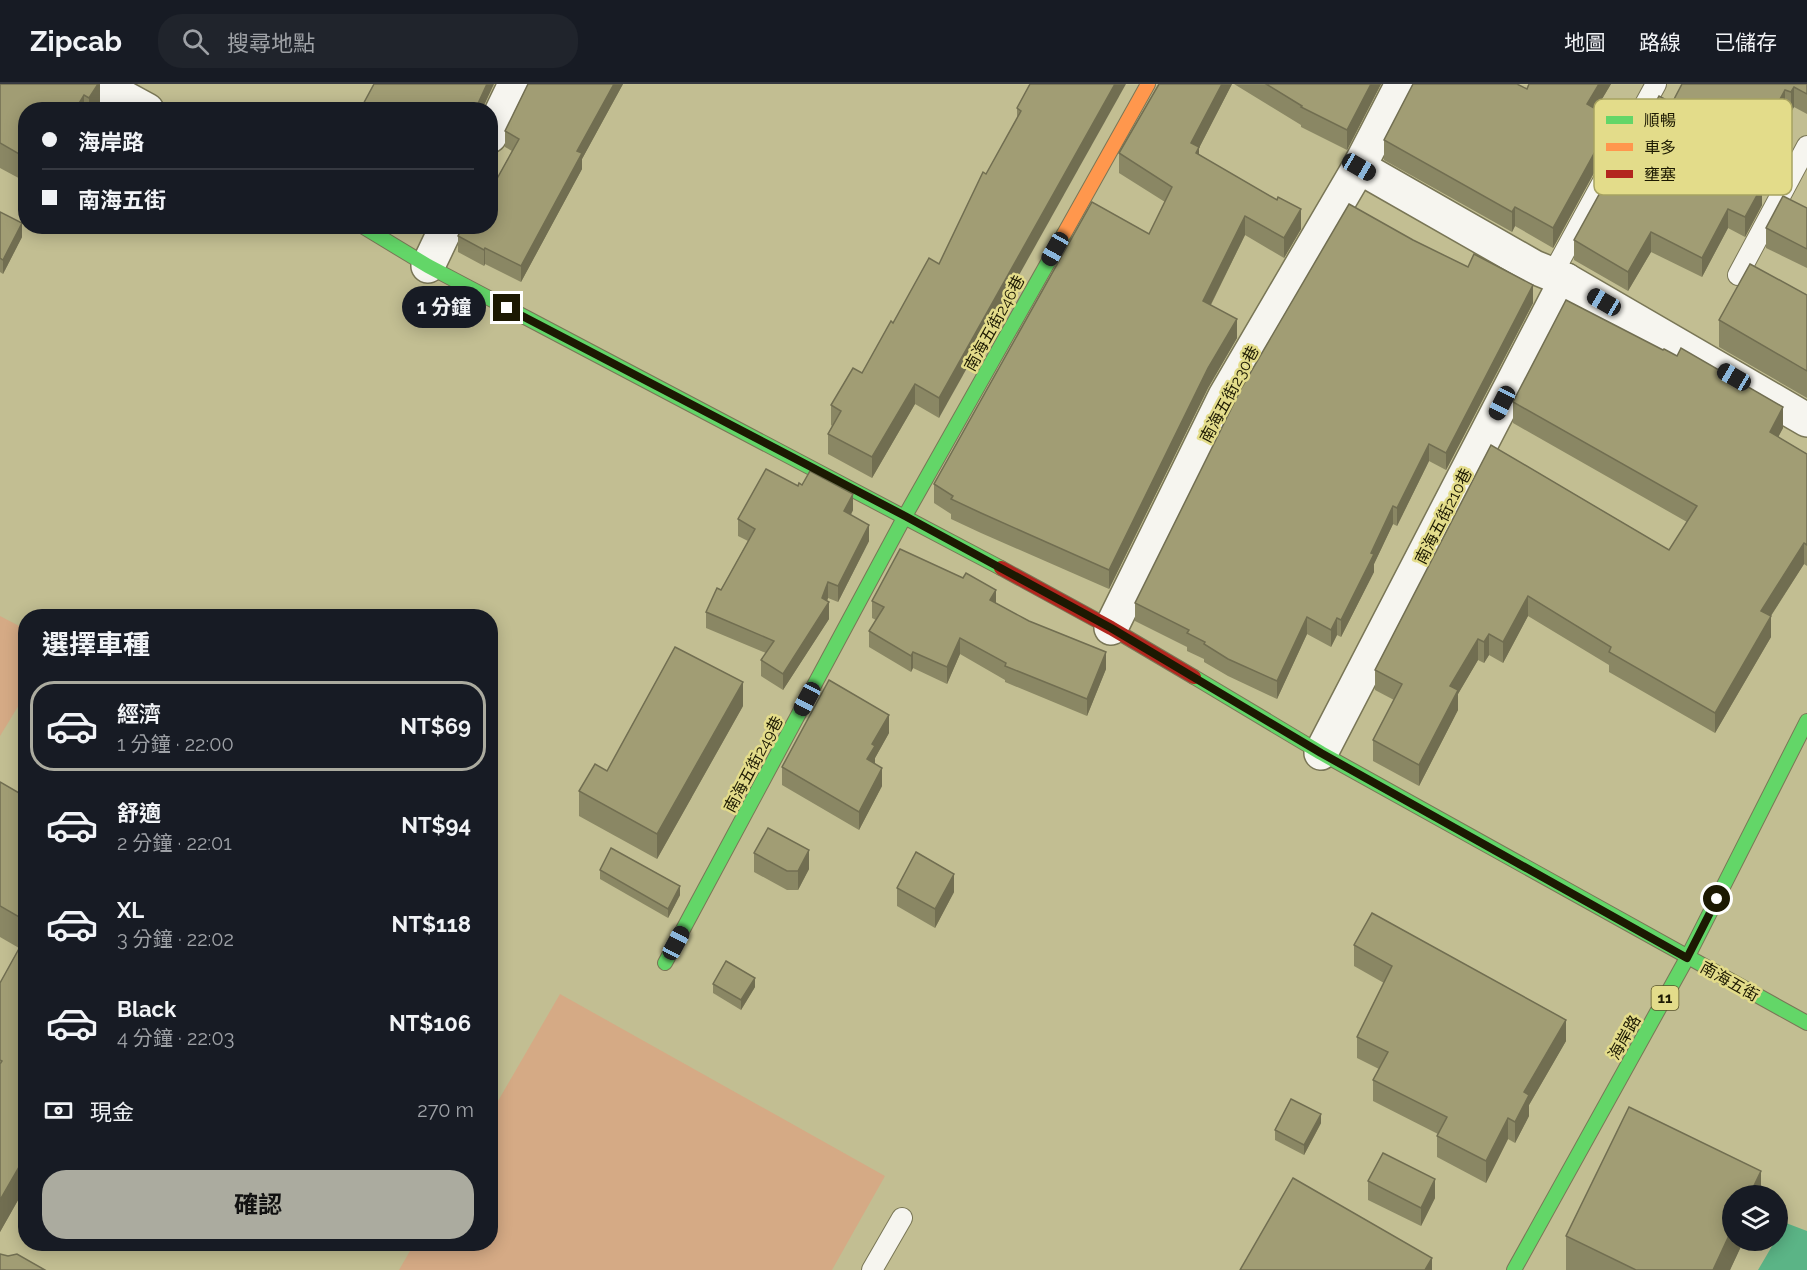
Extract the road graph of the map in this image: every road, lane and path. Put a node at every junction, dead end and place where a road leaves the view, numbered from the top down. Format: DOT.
graph roads {
  1 [pos="99,84"];
  2 [pos="515,84"];
  3 [pos="1148,84"];
  4 [pos="1402,84"];
  5 [pos="1656,84"];
  6 [pos="1648,99"];
  7 [pos="132,102"];
  8 [pos="498,119"];
  9 [pos="1807,146"];
  10 [pos="1359,167"];
  11 [pos="1792,174"];
  12 [pos="1600,195"];
  13 [pos="1781,195"];
  14 [pos="375,234"];
  15 [pos="443,234"];
  16 [pos="428,266"];
  17 [pos="1738,275"];
  18 [pos="1559,276"];
  19 [pos="1807,420"];
  20 [pos="905,516"];
  21 [pos="1111,628"];
  22 [pos="1807,721"];
  23 [pos="1321,753"];
  24 [pos="1687,958"];
  25 [pos="665,963"];
  26 [pos="1807,1023"];
  27 [pos="902,1218"];
  28 [pos="872,1270"];
  29 [pos="1514,1270"];
  1 -- 7 [label="street"];
  2 -- 8 [label="street"];
  3 -- 20 [label="street, 南海五街246巷"];
  4 -- 10 [label="street, 南海五街230巷"];
  5 -- 6 [label="lane"];
  9 -- 11 [label="lane"];
  10 -- 18 [label="street"];
  10 -- 21 [label="street, 南海五街230巷"];
  12 -- 18 [label="lane"];
  13 -- 17 [label="lane"];
  14 -- 16 [label="street, 南海五街"];
  15 -- 16 [label="street"];
  16 -- 20 [label="street, 南海五街"];
  18 -- 19 [label="street"];
  18 -- 23 [label="street, 南海五街210巷"];
  20 -- 21 [label="street, 南海五街"];
  20 -- 25 [label="street, 南海五街249巷"];
  21 -- 23 [label="street, 南海五街"];
  22 -- 24 [label="street, 海岸路 / 11"];
  23 -- 24 [label="street, 南海五街"];
  24 -- 26 [label="street, 南海五街"];
  24 -- 29 [label="street, 海岸路 / 11"];
  27 -- 28 [label="lane"];
}
